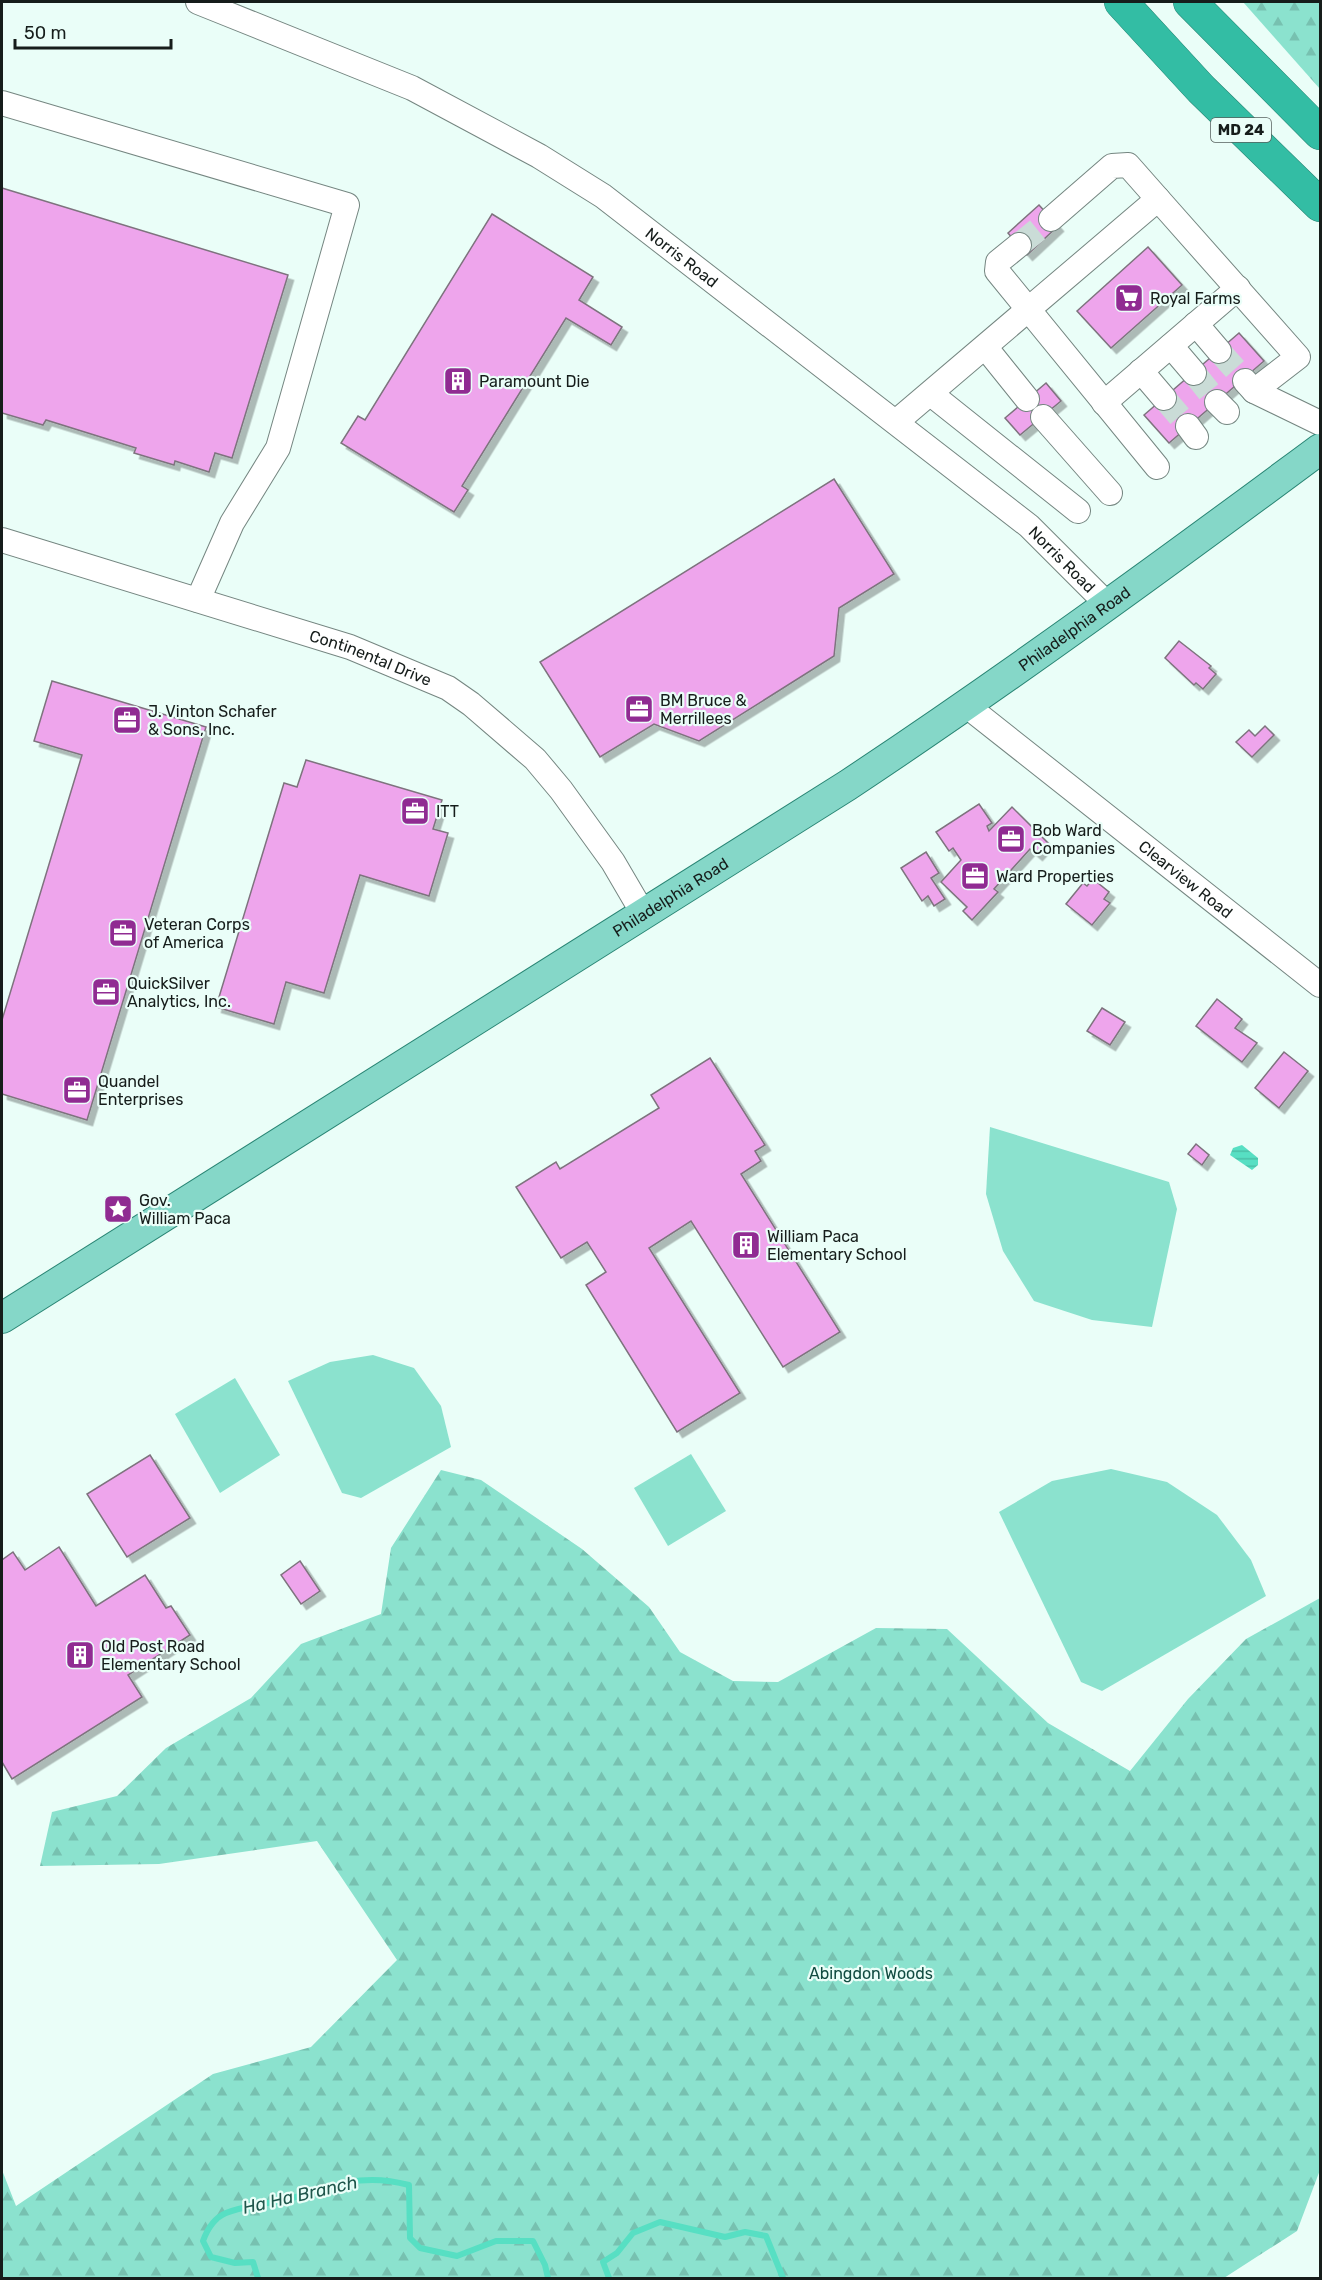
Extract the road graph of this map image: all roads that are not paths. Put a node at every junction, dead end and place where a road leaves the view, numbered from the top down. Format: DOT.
graph roads {
  1 [pos="198,2"];
  2 [pos="1121,2"];
  3 [pos="1190,2"];
  4 [pos="2,103"];
  5 [pos="1320,133"];
  6 [pos="1158,199"];
  7 [pos="1320,205"];
  8 [pos="1051,219"];
  9 [pos="1018,245"];
  10 [pos="1238,288"];
  11 [pos="1028,310"];
  12 [pos="1196,324"];
  13 [pos="1171,346"];
  14 [pos="986,348"];
  15 [pos="1219,351"];
  16 [pos="1142,370"];
  17 [pos="1194,373"];
  18 [pos="931,394"];
  19 [pos="1164,398"];
  20 [pos="1104,403"];
  21 [pos="896,422"];
  22 [pos="1320,423"];
  23 [pos="1320,449"];
  24 [pos="1157,467"];
  25 [pos="1110,493"];
  26 [pos="1078,511"];
  27 [pos="2,540"];
  28 [pos="198,600"];
  29 [pos="1109,606"];
  30 [pos="967,706"];
  31 [pos="644,915"];
  32 [pos="1320,985"];
  33 [pos="2,1318"];
  1 -- 21 [label="street, Norris Road"];
  2 -- 7 [label="highway, MD 24"];
  3 -- 5 [label="highway, MD 24"];
  4 -- 28 [label="street"];
  6 -- 8 [label="street"];
  6 -- 10 [label="street"];
  6 -- 11 [label="street"];
  9 -- 11 [label="street"];
  10 -- 12 [label="street"];
  10 -- 22 [label="street"];
  11 -- 14 [label="street"];
  11 -- 20 [label="street"];
  12 -- 13 [label="street"];
  12 -- 15 [label="street"];
  13 -- 16 [label="street"];
  13 -- 17 [label="street"];
  14 -- 18 [label="street"];
  14 -- 25 [label="street"];
  16 -- 19 [label="street"];
  16 -- 20 [label="street"];
  18 -- 21 [label="street"];
  18 -- 26 [label="street"];
  20 -- 24 [label="street"];
  21 -- 29 [label="street, Norris Road"];
  23 -- 29 [label="main road, Philadelphia Road"];
  27 -- 28 [label="street, Continental Drive"];
  28 -- 31 [label="street, Continental Drive"];
  29 -- 30 [label="main road, Philadelphia Road"];
  30 -- 31 [label="main road, Philadelphia Road"];
  30 -- 32 [label="street, Clearview Road"];
  31 -- 33 [label="main road, Philadelphia Road"];
}
